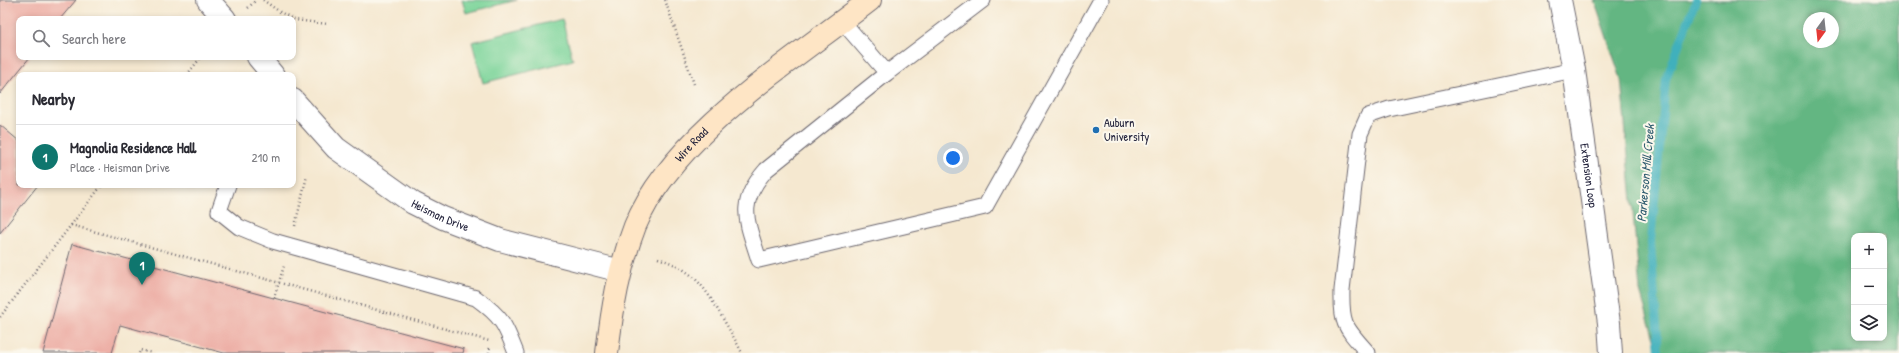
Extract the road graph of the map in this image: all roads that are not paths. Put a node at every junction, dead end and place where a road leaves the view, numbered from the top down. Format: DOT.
graph roads {
  1 [pos="208,0"];
  2 [pos="870,0"];
  3 [pos="983,0"];
  4 [pos="1101,0"];
  5 [pos="1560,0"];
  6 [pos="222,16"];
  7 [pos="842,21"];
  8 [pos="260,60"];
  9 [pos="1574,70"];
  10 [pos="270,72"];
  11 [pos="887,73"];
  12 [pos="296,103"];
  13 [pos="227,188"];
  14 [pos="621,271"];
  15 [pos="516,353"];
  16 [pos="607,353"];
  17 [pos="1368,353"];
  18 [pos="1611,353"];
  1 -- 6 [label="street"];
  2 -- 7 [label="street, Wire Road"];
  3 -- 11 [label="lane"];
  4 -- 11 [label="lane"];
  5 -- 9 [label="street, Extension Loop"];
  7 -- 11 [label="lane"];
  7 -- 14 [label="street, Wire Road"];
  8 -- 10 [label="street"];
  9 -- 17 [label="lane"];
  9 -- 18 [label="street, Extension Loop"];
  12 -- 14 [label="street, Heisman Drive"];
  13 -- 15 [label="lane"];
  14 -- 16 [label="street, Wire Road"];
}
